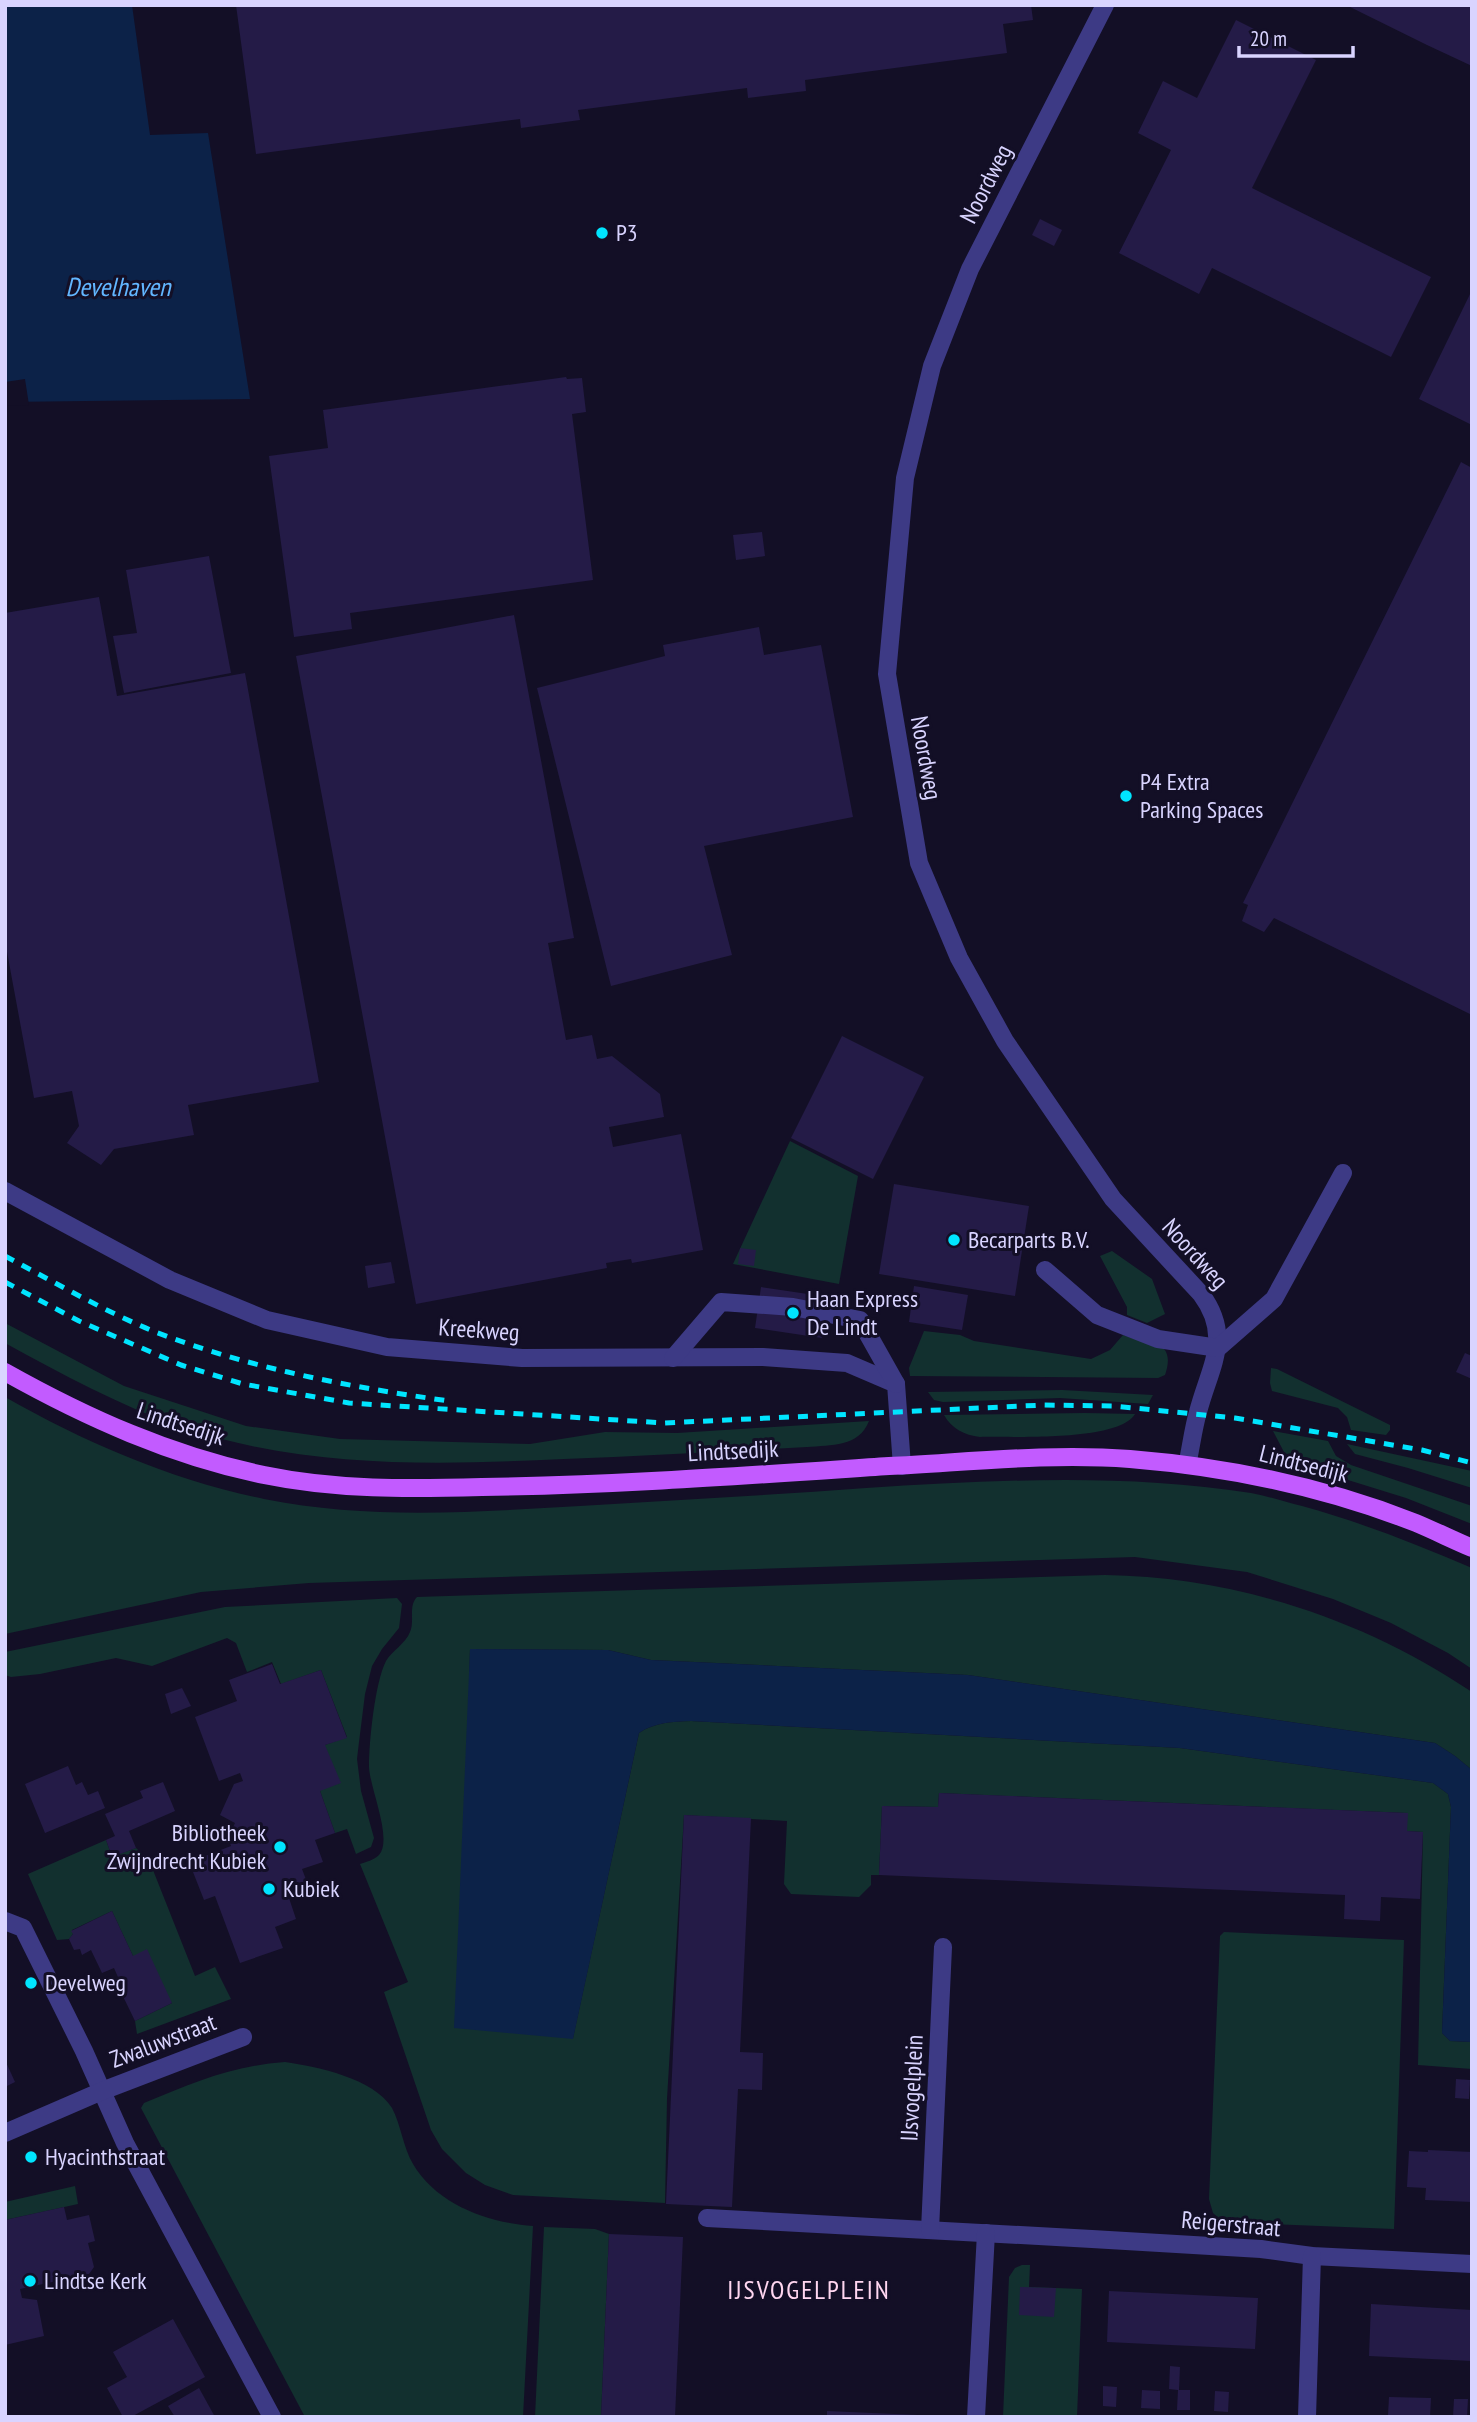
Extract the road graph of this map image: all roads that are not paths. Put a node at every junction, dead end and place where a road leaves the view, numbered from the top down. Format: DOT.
graph roads {
  1 [pos="1105,5"];
  2 [pos="1343,1173"];
  3 [pos="5,1191"];
  4 [pos="1045,1270"];
  5 [pos="1219,1348"];
  6 [pos="673,1358"];
  7 [pos="5,1372"];
  8 [pos="896,1384"];
  9 [pos="1187,1465"];
  10 [pos="902,1466"];
  11 [pos="1472,1548"];
  12 [pos="5,1921"];
  13 [pos="943,1947"];
  14 [pos="243,2037"];
  15 [pos="102,2091"];
  16 [pos="5,2133"];
  17 [pos="707,2218"];
  18 [pos="930,2230"];
  19 [pos="986,2233"];
  20 [pos="1312,2256"];
  21 [pos="1472,2264"];
  22 [pos="272,2417"];
  23 [pos="976,2417"];
  24 [pos="1307,2417"];
  1 -- 5 [label="street, Noordweg"];
  2 -- 5 [label="street"];
  3 -- 6 [label="street, Kreekweg"];
  4 -- 5 [label="street"];
  5 -- 9 [label="street, Noordweg"];
  6 -- 8 [label="street, Kreekweg"];
  6 -- 8 [label="street"];
  7 -- 10 [label="main road, Lindtsedijk"];
  8 -- 10 [label="street"];
  9 -- 10 [label="main road, Lindtsedijk"];
  9 -- 11 [label="main road, Lindtsedijk"];
  12 -- 15 [label="street"];
  13 -- 18 [label="street, IJsvogelplein"];
  14 -- 15 [label="street, Zwaluwstraat"];
  15 -- 16 [label="street"];
  15 -- 22 [label="street"];
  17 -- 18 [label="street"];
  18 -- 19 [label="street"];
  19 -- 20 [label="street, Reigerstraat"];
  19 -- 23 [label="street"];
  20 -- 21 [label="street, Reigerstraat"];
  20 -- 24 [label="street"];
}
